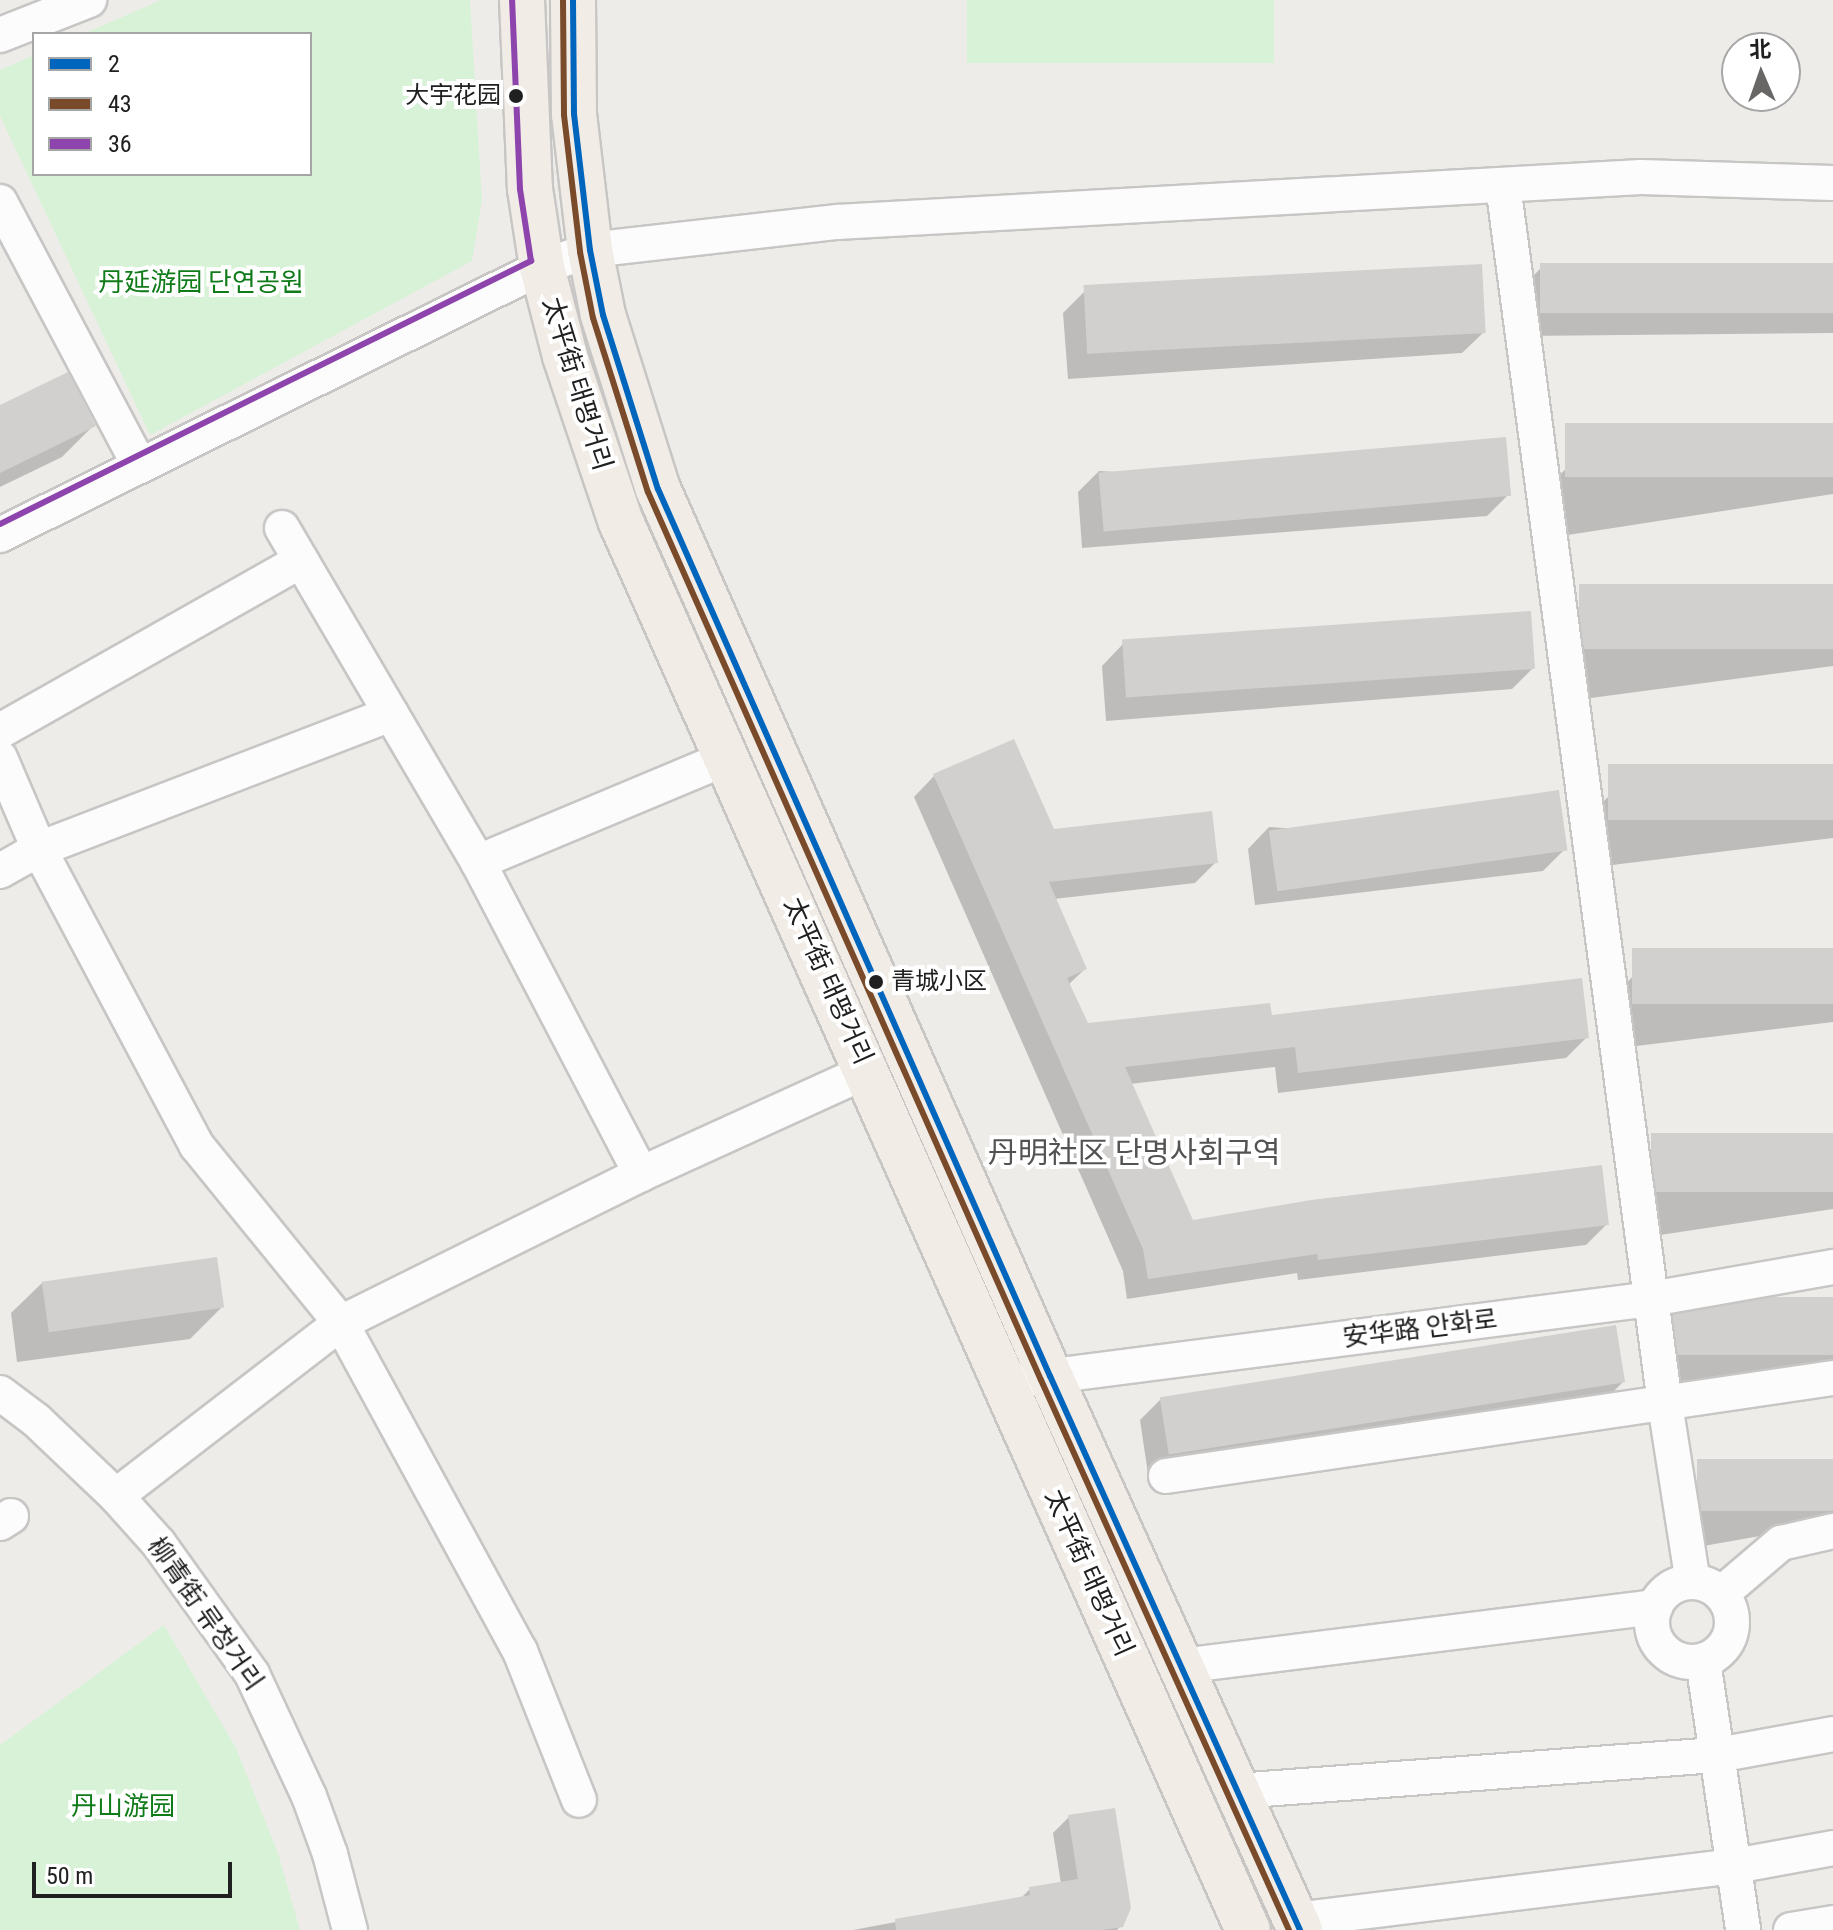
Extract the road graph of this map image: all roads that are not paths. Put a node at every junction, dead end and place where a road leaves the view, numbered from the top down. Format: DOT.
graph roads {
  1 [pos="89,0"];
  2 [pos="522,0"];
  3 [pos="573,0"];
  4 [pos="0,35"];
  5 [pos="1833,183"];
  6 [pos="1503,185"];
  7 [pos="0,202"];
  8 [pos="590,250"];
  9 [pos="542,267"];
  10 [pos="139,464"];
  11 [pos="282,528"];
  12 [pos="0,535"];
  13 [pos="301,561"];
  14 [pos="391,714"];
  15 [pos="0,731"];
  16 [pos="729,757"];
  17 [pos="0,758"];
  18 [pos="39,849"];
  19 [pos="478,862"];
  20 [pos="0,871"];
  21 [pos="867,1071"];
  22 [pos="641,1174"];
  23 [pos="1833,1267"];
  24 [pos="1651,1299"];
  25 [pos="341,1323"];
  26 [pos="1050,1376"];
  27 [pos="1833,1378"];
  28 [pos="1005,1384"];
  29 [pos="0,1393"];
  30 [pos="1665,1404"];
  31 [pos="1166,1476"];
  32 [pos="116,1496"];
  33 [pos="1833,1531"];
  34 [pos="1707,1588"];
  35 [pos="1655,1607"];
  36 [pos="1703,1661"];
  37 [pos="1181,1666"];
  38 [pos="1833,1734"];
  39 [pos="1718,1755"];
  40 [pos="1237,1791"];
  41 [pos="579,1800"];
  42 [pos="1833,1848"];
  43 [pos="1735,1866"];
  44 [pos="1833,1923"];
  45 [pos="1298,1925"];
  46 [pos="350,1930"];
  47 [pos="1248,1930"];
  48 [pos="1743,1930"];
  49 [pos="1791,1930"];
  1 -- 4 [label="street"];
  2 -- 9 [label="main road, 太平街 태평거리"];
  3 -- 8 [label="main road, 太平街 태평거리"];
  5 -- 6 [label="street"];
  6 -- 8 [label="street"];
  6 -- 24 [label="street"];
  7 -- 10 [label="street"];
  8 -- 9 [label="street"];
  8 -- 26 [label="main road, 太平街 태평거리"];
  9 -- 10 [label="street"];
  9 -- 16 [label="main road, 太平街 태평거리"];
  10 -- 12 [label="street"];
  11 -- 13 [label="street"];
  13 -- 14 [label="street"];
  13 -- 15 [label="street"];
  14 -- 18 [label="street"];
  14 -- 19 [label="street"];
  16 -- 19 [label="street"];
  16 -- 21 [label="main road, 太平街 태평거리"];
  17 -- 18 [label="street"];
  18 -- 20 [label="street"];
  18 -- 25 [label="street"];
  19 -- 22 [label="street"];
  21 -- 22 [label="street"];
  21 -- 28 [label="main road, 太平街 태평거리"];
  22 -- 25 [label="street"];
  23 -- 24 [label="street, 安华路 안화로"];
  24 -- 26 [label="street, 安华路 안화로"];
  24 -- 30 [label="street"];
  25 -- 32 [label="street"];
  25 -- 41 [label="street"];
  26 -- 28 [label="street, 安华路 안화로"];
  26 -- 37 [label="main road, 太平街 태평거리"];
  27 -- 30 [label="street"];
  28 -- 47 [label="main road, 太平街 태평거리"];
  29 -- 32 [label="street, 柳青街 류청거리"];
  30 -- 31 [label="street"];
  30 -- 34 [label="street"];
  32 -- 46 [label="street, 柳青街 류청거리"];
  33 -- 34 [label="street"];
  34 -- 35 [label="street"];
  34 -- 36 [label="street"];
  35 -- 36 [label="street"];
  35 -- 37 [label="street"];
  36 -- 39 [label="street"];
  37 -- 40 [label="main road, 太平街 태평거리"];
  38 -- 39 [label="street"];
  39 -- 40 [label="street"];
  39 -- 43 [label="street"];
  40 -- 45 [label="main road, 太平街 태평거리"];
  42 -- 43 [label="street"];
  43 -- 45 [label="street"];
  43 -- 48 [label="street"];
  44 -- 49 [label="street"];
}
